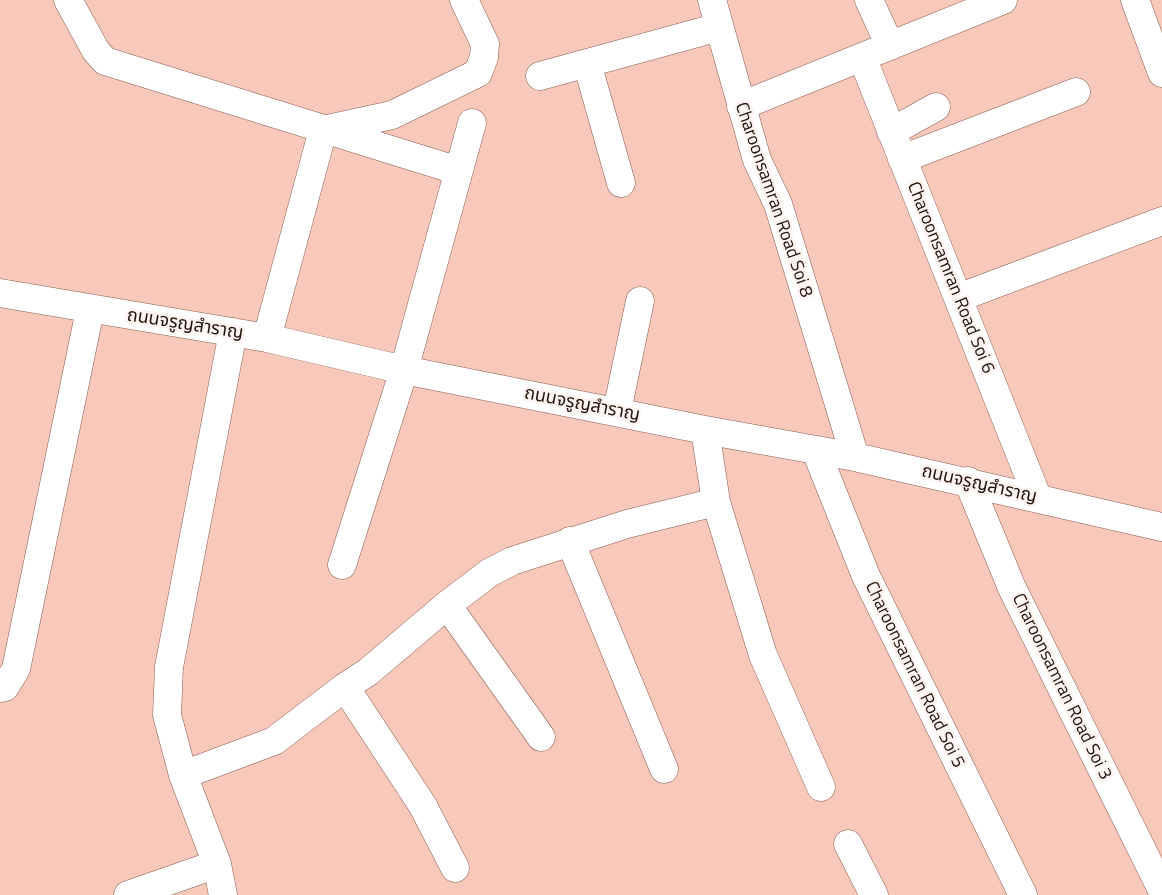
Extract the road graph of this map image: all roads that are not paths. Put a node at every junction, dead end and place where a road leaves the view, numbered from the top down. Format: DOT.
graph roads {
  1 [pos="68,0"];
  2 [pos="464,0"];
  3 [pos="712,0"];
  4 [pos="869,0"];
  5 [pos="1002,0"];
  6 [pos="1135,0"];
  7 [pos="719,27"];
  8 [pos="890,46"];
  9 [pos="862,57"];
  10 [pos="586,63"];
  11 [pos="1162,73"];
  12 [pos="540,76"];
  13 [pos="1076,92"];
  14 [pos="741,106"];
  15 [pos="936,107"];
  16 [pos="472,124"];
  17 [pos="323,130"];
  18 [pos="891,132"];
  19 [pos="902,159"];
  20 [pos="459,171"];
  21 [pos="621,183"];
  22 [pos="1162,221"];
  23 [pos="0,293"];
  24 [pos="958,298"];
  25 [pos="640,301"];
  26 [pos="90,310"];
  27 [pos="233,332"];
  28 [pos="267,338"];
  29 [pos="404,370"];
  30 [pos="617,411"];
  31 [pos="706,430"];
  32 [pos="816,451"];
  33 [pos="855,457"];
  34 [pos="968,481"];
  35 [pos="1038,498"];
  36 [pos="716,502"];
  37 [pos="1162,527"];
  38 [pos="570,541"];
  39 [pos="342,565"];
  40 [pos="446,605"];
  41 [pos="346,687"];
  42 [pos="0,688"];
  43 [pos="541,737"];
  44 [pos="664,769"];
  45 [pos="183,775"];
  46 [pos="821,787"];
  47 [pos="848,844"];
  48 [pos="217,864"];
  49 [pos="455,868"];
  50 [pos="1162,890"];
  51 [pos="128,895"];
  52 [pos="222,895"];
  53 [pos="874,895"];
  54 [pos="1023,895"];
  1 -- 17 [label="street"];
  2 -- 17 [label="street"];
  3 -- 7 [label="street, Charoonsamran Road Soi 8"];
  4 -- 8 [label="street"];
  5 -- 8 [label="street"];
  6 -- 11 [label="street"];
  7 -- 10 [label="street"];
  7 -- 14 [label="street, Charoonsamran Road Soi 8"];
  8 -- 9 [label="street"];
  9 -- 14 [label="street"];
  9 -- 18 [label="street, Charoonsamran Road Soi 6"];
  10 -- 12 [label="street"];
  10 -- 21 [label="street"];
  13 -- 19 [label="street"];
  14 -- 33 [label="street, Charoonsamran Road Soi 8"];
  15 -- 18 [label="street"];
  16 -- 20 [label="street"];
  17 -- 20 [label="street"];
  17 -- 28 [label="street"];
  18 -- 19 [label="street, Charoonsamran Road Soi 6"];
  19 -- 24 [label="street, Charoonsamran Road Soi 6"];
  20 -- 29 [label="street"];
  22 -- 24 [label="street"];
  23 -- 26 [label="street, ถนนจรูญสำราญ"];
  24 -- 35 [label="street, Charoonsamran Road Soi 6"];
  25 -- 30 [label="street"];
  26 -- 27 [label="street, ถนนจรูญสำราญ"];
  26 -- 42 [label="street"];
  27 -- 28 [label="street, ถนนจรูญสำราญ"];
  27 -- 45 [label="street"];
  28 -- 29 [label="street, ถนนจรูญสำราญ"];
  29 -- 30 [label="street, ถนนจรูญสำราญ"];
  29 -- 39 [label="street"];
  30 -- 31 [label="street, ถนนจรูญสำราญ"];
  31 -- 32 [label="street, ถนนจรูญสำราญ"];
  31 -- 36 [label="street"];
  32 -- 33 [label="street, ถนนจรูญสำราญ"];
  32 -- 54 [label="street, Charoonsamran Road Soi 5"];
  33 -- 34 [label="street, ถนนจรูญสำราญ"];
  34 -- 35 [label="street, ถนนจรูญสำราญ"];
  34 -- 50 [label="street, Charoonsamran Road Soi 3"];
  35 -- 37 [label="street, ถนนจรูญสำราญ"];
  36 -- 38 [label="street"];
  36 -- 46 [label="street"];
  38 -- 40 [label="street"];
  38 -- 44 [label="street"];
  40 -- 41 [label="street"];
  40 -- 43 [label="street"];
  41 -- 45 [label="street"];
  41 -- 49 [label="street"];
  45 -- 48 [label="street"];
  47 -- 53 [label="street"];
  48 -- 51 [label="street"];
  48 -- 52 [label="street"];
}
